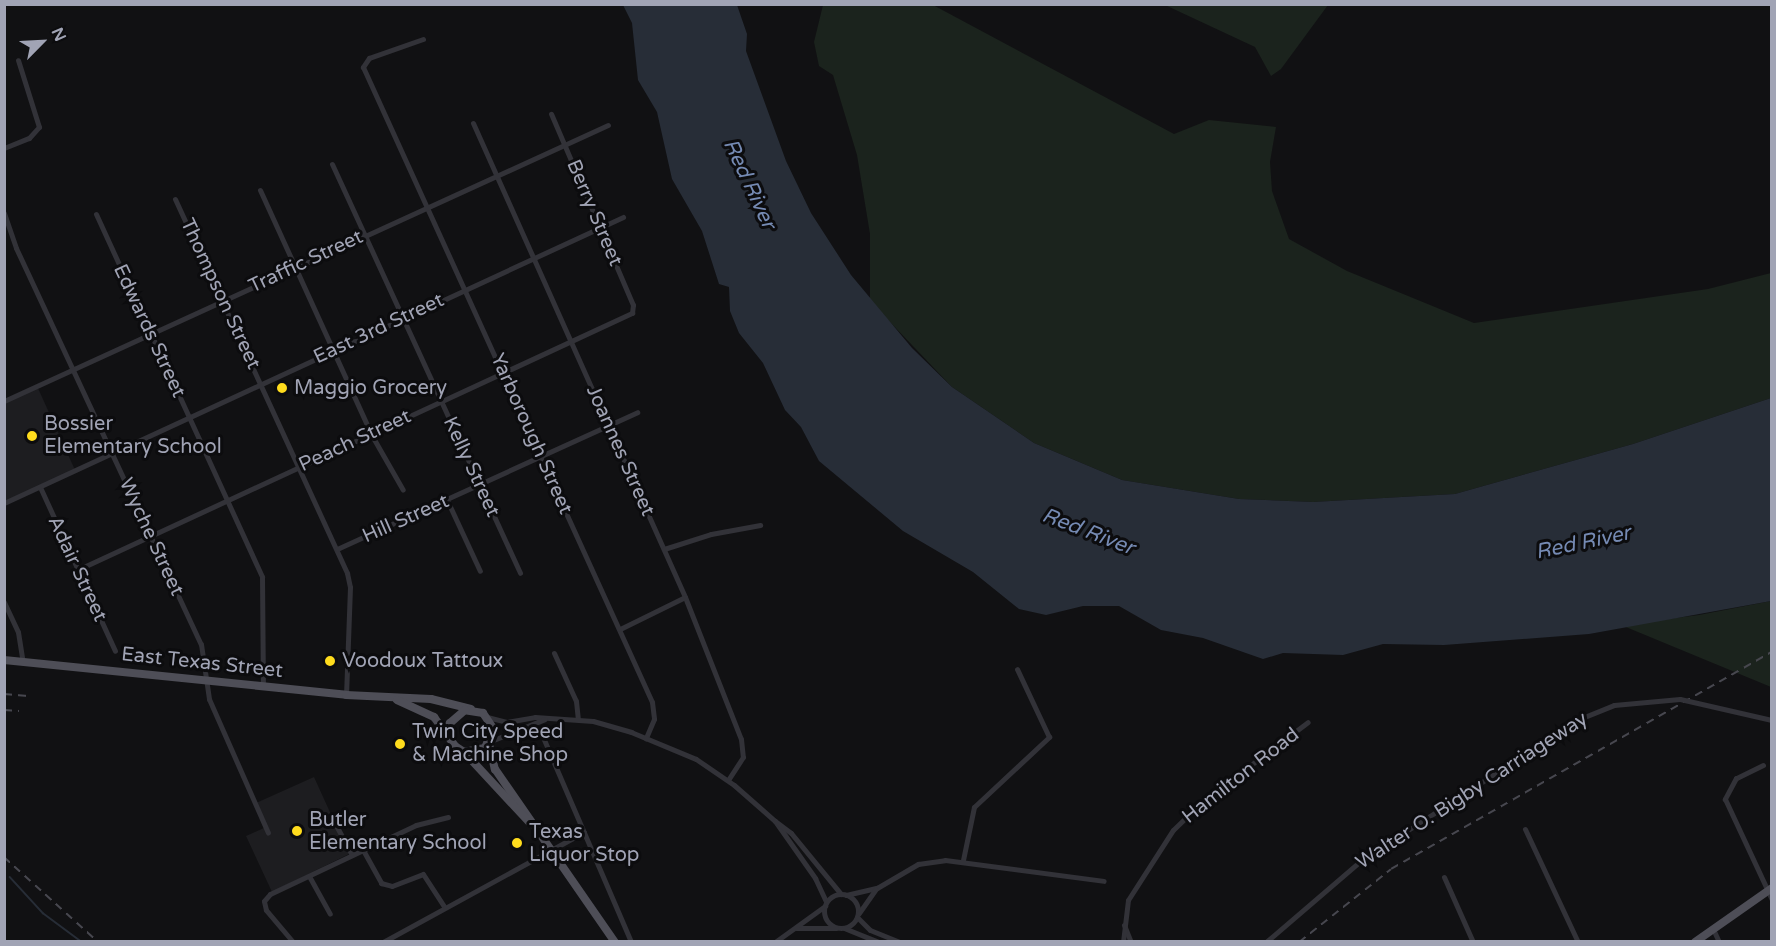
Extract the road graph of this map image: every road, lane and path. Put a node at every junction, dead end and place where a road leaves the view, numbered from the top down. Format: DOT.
graph roads {
  1 [pos="423,39"];
  2 [pos="18,60"];
  3 [pos="551,114"];
  4 [pos="473,123"];
  5 [pos="608,125"];
  6 [pos="564,144"];
  7 [pos="4,148"];
  8 [pos="332,164"];
  9 [pos="496,174"];
  10 [pos="260,190"];
  11 [pos="175,199"];
  12 [pos="429,205"];
  13 [pos="4,213"];
  14 [pos="96,214"];
  15 [pos="623,217"];
  16 [pos="600,227"];
  17 [pos="364,235"];
  18 [pos="534,257"];
  19 [pos="294,268"];
  20 [pos="466,289"];
  21 [pos="222,300"];
  22 [pos="632,313"];
  23 [pos="403,317"];
  24 [pos="150,334"];
  25 [pos="571,341"];
  26 [pos="332,350"];
  27 [pos="73,369"];
  28 [pos="503,373"];
  29 [pos="261,383"];
  30 [pos="4,401"];
  31 [pos="441,402"];
  32 [pos="638,412"];
  33 [pos="188,417"];
  34 [pos="608,425"];
  35 [pos="371,434"];
  36 [pos="112,453"];
  37 [pos="541,457"];
  38 [pos="300,467"];
  39 [pos="480,485"];
  40 [pos="40,487"];
  41 [pos="403,490"];
  42 [pos="447,500"];
  43 [pos="228,501"];
  44 [pos="4,502"];
  45 [pos="760,525"];
  46 [pos="150,536"];
  47 [pos="337,549"];
  48 [pos="664,549"];
  49 [pos="77,570"];
  50 [pos="480,571"];
  51 [pos="520,573"];
  52 [pos="685,597"];
  53 [pos="5,603"];
  54 [pos="620,629"];
  55 [pos="115,651"];
  56 [pos="554,653"];
  57 [pos="4,660"];
  58 [pos="23,663"];
  59 [pos="1017,669"];
  60 [pos="208,681"];
  61 [pos="263,686"];
  62 [pos="346,695"];
  63 [pos="395,699"];
  64 [pos="471,709"];
  65 [pos="488,717"];
  66 [pos="545,719"];
  67 [pos="578,719"];
  68 [pos="1772,720"];
  69 [pos="1308,722"];
  70 [pos="542,735"];
  71 [pos="449,736"];
  72 [pos="646,738"];
  73 [pos="490,742"];
  74 [pos="464,752"];
  75 [pos="1763,765"];
  76 [pos="728,780"];
  77 [pos="331,816"];
  78 [pos="448,817"];
  79 [pos="775,821"];
  80 [pos="1525,829"];
  81 [pos="537,830"];
  82 [pos="584,832"];
  83 [pos="268,833"];
  84 [pos="551,849"];
  85 [pos="363,850"];
  86 [pos="352,855"];
  87 [pos="963,860"];
  88 [pos="309,876"];
  89 [pos="1444,878"];
  90 [pos="1104,881"];
  91 [pos="877,888"];
  92 [pos="1769,890"];
  93 [pos="844,895"];
  94 [pos="1772,900"];
  95 [pos="826,904"];
  96 [pos="444,906"];
  97 [pos="330,914"];
  98 [pos="857,916"];
  99 [pos="1123,923"];
  100 [pos="796,928"];
  101 [pos="841,928"];
  102 [pos="1713,929"];
  103 [pos="776,941"];
  104 [pos="293,942"];
  105 [pos="383,942"];
  106 [pos="615,942"];
  107 [pos="630,942"];
  108 [pos="878,942"];
  109 [pos="900,942"];
  110 [pos="1123,942"];
  111 [pos="1131,942"];
  112 [pos="1266,942"];
  113 [pos="1473,942"];
  114 [pos="1578,942"];
  115 [pos="1695,942"];
  116 [pos="1719,942"];
  1 -- 12 [label="street, Yarborough Street"];
  2 -- 7 [label="street"];
  3 -- 6 [label="street, Berry Street"];
  4 -- 9 [label="street, Joannes Street"];
  5 -- 6 [label="street, Traffic Street"];
  6 -- 9 [label="street, Traffic Street"];
  6 -- 16 [label="street, Berry Street"];
  8 -- 17 [label="street, Kelly Street"];
  9 -- 12 [label="street, Traffic Street"];
  9 -- 18 [label="street, Joannes Street"];
  10 -- 19 [label="street"];
  11 -- 21 [label="street, Thompson Street"];
  12 -- 17 [label="street, Traffic Street"];
  12 -- 20 [label="street, Yarborough Street"];
  13 -- 27 [label="street, Wyche Street"];
  14 -- 24 [label="street, Edwards Street"];
  15 -- 16 [label="street, East 3rd Street"];
  16 -- 18 [label="street, East 3rd Street"];
  16 -- 22 [label="street, Berry Street"];
  17 -- 19 [label="street, Traffic Street"];
  17 -- 23 [label="street, Kelly Street"];
  18 -- 20 [label="street, East 3rd Street"];
  18 -- 25 [label="street, Joannes Street"];
  19 -- 21 [label="street, Traffic Street"];
  19 -- 26 [label="street"];
  20 -- 23 [label="street, East 3rd Street"];
  20 -- 28 [label="street, Yarborough Street"];
  21 -- 24 [label="street, Traffic Street"];
  21 -- 29 [label="street, Thompson Street"];
  22 -- 25 [label="street, Peach Street"];
  23 -- 26 [label="street, East 3rd Street"];
  23 -- 31 [label="street, Kelly Street"];
  24 -- 27 [label="street, Traffic Street"];
  24 -- 33 [label="street, Edwards Street"];
  25 -- 28 [label="street, Peach Street"];
  25 -- 34 [label="street, Joannes Street"];
  26 -- 29 [label="street, East 3rd Street"];
  26 -- 35 [label="street"];
  27 -- 30 [label="street, Traffic Street"];
  27 -- 36 [label="street, Wyche Street"];
  28 -- 31 [label="street, Peach Street"];
  28 -- 37 [label="street, Yarborough Street"];
  29 -- 33 [label="street, East 3rd Street"];
  29 -- 38 [label="street, Thompson Street"];
  31 -- 35 [label="street, Peach Street"];
  31 -- 39 [label="street, Kelly Street"];
  32 -- 34 [label="street, Hill Street"];
  33 -- 36 [label="street, East 3rd Street"];
  33 -- 43 [label="street, Edwards Street"];
  34 -- 37 [label="street, Hill Street"];
  34 -- 48 [label="street, Joannes Street"];
  35 -- 38 [label="street, Peach Street"];
  35 -- 41 [label="street"];
  36 -- 40 [label="street, East 3rd Street"];
  36 -- 46 [label="street, Wyche Street"];
  37 -- 39 [label="street, Hill Street"];
  37 -- 54 [label="street, Yarborough Street"];
  38 -- 43 [label="street, Peach Street"];
  38 -- 47 [label="street, Thompson Street"];
  39 -- 42 [label="street, Hill Street"];
  39 -- 51 [label="street, Kelly Street"];
  40 -- 44 [label="street, East 3rd Street"];
  40 -- 49 [label="street, Adair Street"];
  42 -- 47 [label="street, Hill Street"];
  42 -- 50 [label="street"];
  43 -- 46 [label="street, Peach Street"];
  43 -- 61 [label="street, Edwards Street"];
  45 -- 48 [label="street"];
  46 -- 49 [label="street, Peach Street"];
  46 -- 60 [label="street, Wyche Street"];
  47 -- 62 [label="street, Thompson Street"];
  48 -- 52 [label="street, Joannes Street"];
  49 -- 55 [label="street, Adair Street"];
  52 -- 54 [label="street"];
  52 -- 76 [label="street, Joannes Street"];
  53 -- 58 [label="street"];
  54 -- 72 [label="street, Yarborough Street"];
  56 -- 67 [label="street"];
  57 -- 58 [label="main road, East Texas Street"];
  58 -- 60 [label="main road, East Texas Street"];
  59 -- 87 [label="street"];
  60 -- 61 [label="main road, East Texas Street"];
  60 -- 83 [label="street, Wyche Street"];
  61 -- 62 [label="main road, East Texas Street"];
  62 -- 63 [label="main road, East Texas Street"];
  63 -- 64 [label="main road, East Texas Street"];
  63 -- 71 [label="main road, East Texas Street"];
  64 -- 65 [label="main road, East Texas Street"];
  64 -- 71 [label="main road"];
  65 -- 66 [label="street"];
  65 -- 73 [label="main road, East Texas Street"];
  66 -- 67 [label="street"];
  66 -- 73 [label="street"];
  67 -- 72 [label="street"];
  68 -- 112 [label="street, Walter O. Bigby Carriageway, bridge"];
  69 -- 99 [label="street, Hamilton Road"];
  70 -- 82 [label="street"];
  71 -- 74 [label="main road, East Texas Street"];
  72 -- 76 [label="street"];
  73 -- 74 [label="main road"];
  73 -- 81 [label="main road, East Texas Street"];
  74 -- 81 [label="main road, East Texas Street"];
  75 -- 92 [label="street"];
  76 -- 79 [label="street"];
  77 -- 86 [label="street"];
  78 -- 85 [label="street"];
  79 -- 93 [label="street"];
  79 -- 95 [label="street"];
  80 -- 114 [label="street"];
  81 -- 84 [label="main road, East Texas Street"];
  82 -- 84 [label="street"];
  82 -- 107 [label="street"];
  84 -- 96 [label="street"];
  84 -- 106 [label="main road, East Texas Street"];
  85 -- 86 [label="street"];
  85 -- 96 [label="street"];
  86 -- 88 [label="street"];
  87 -- 90 [label="street"];
  87 -- 91 [label="street"];
  88 -- 97 [label="street"];
  88 -- 104 [label="street"];
  89 -- 113 [label="street"];
  91 -- 93 [label="street"];
  91 -- 98 [label="street"];
  92 -- 94 [label="street"];
  92 -- 102 [label="main road"];
  93 -- 95 [label="street"];
  93 -- 98 [label="street"];
  95 -- 100 [label="street"];
  95 -- 101 [label="street"];
  96 -- 105 [label="street"];
  98 -- 101 [label="street"];
  98 -- 109 [label="street"];
  99 -- 110 [label="street, Hamilton Road"];
  99 -- 111 [label="street"];
  100 -- 101 [label="street"];
  100 -- 103 [label="street"];
  101 -- 108 [label="street"];
  102 -- 115 [label="main road"];
  102 -- 116 [label="street"];
}
